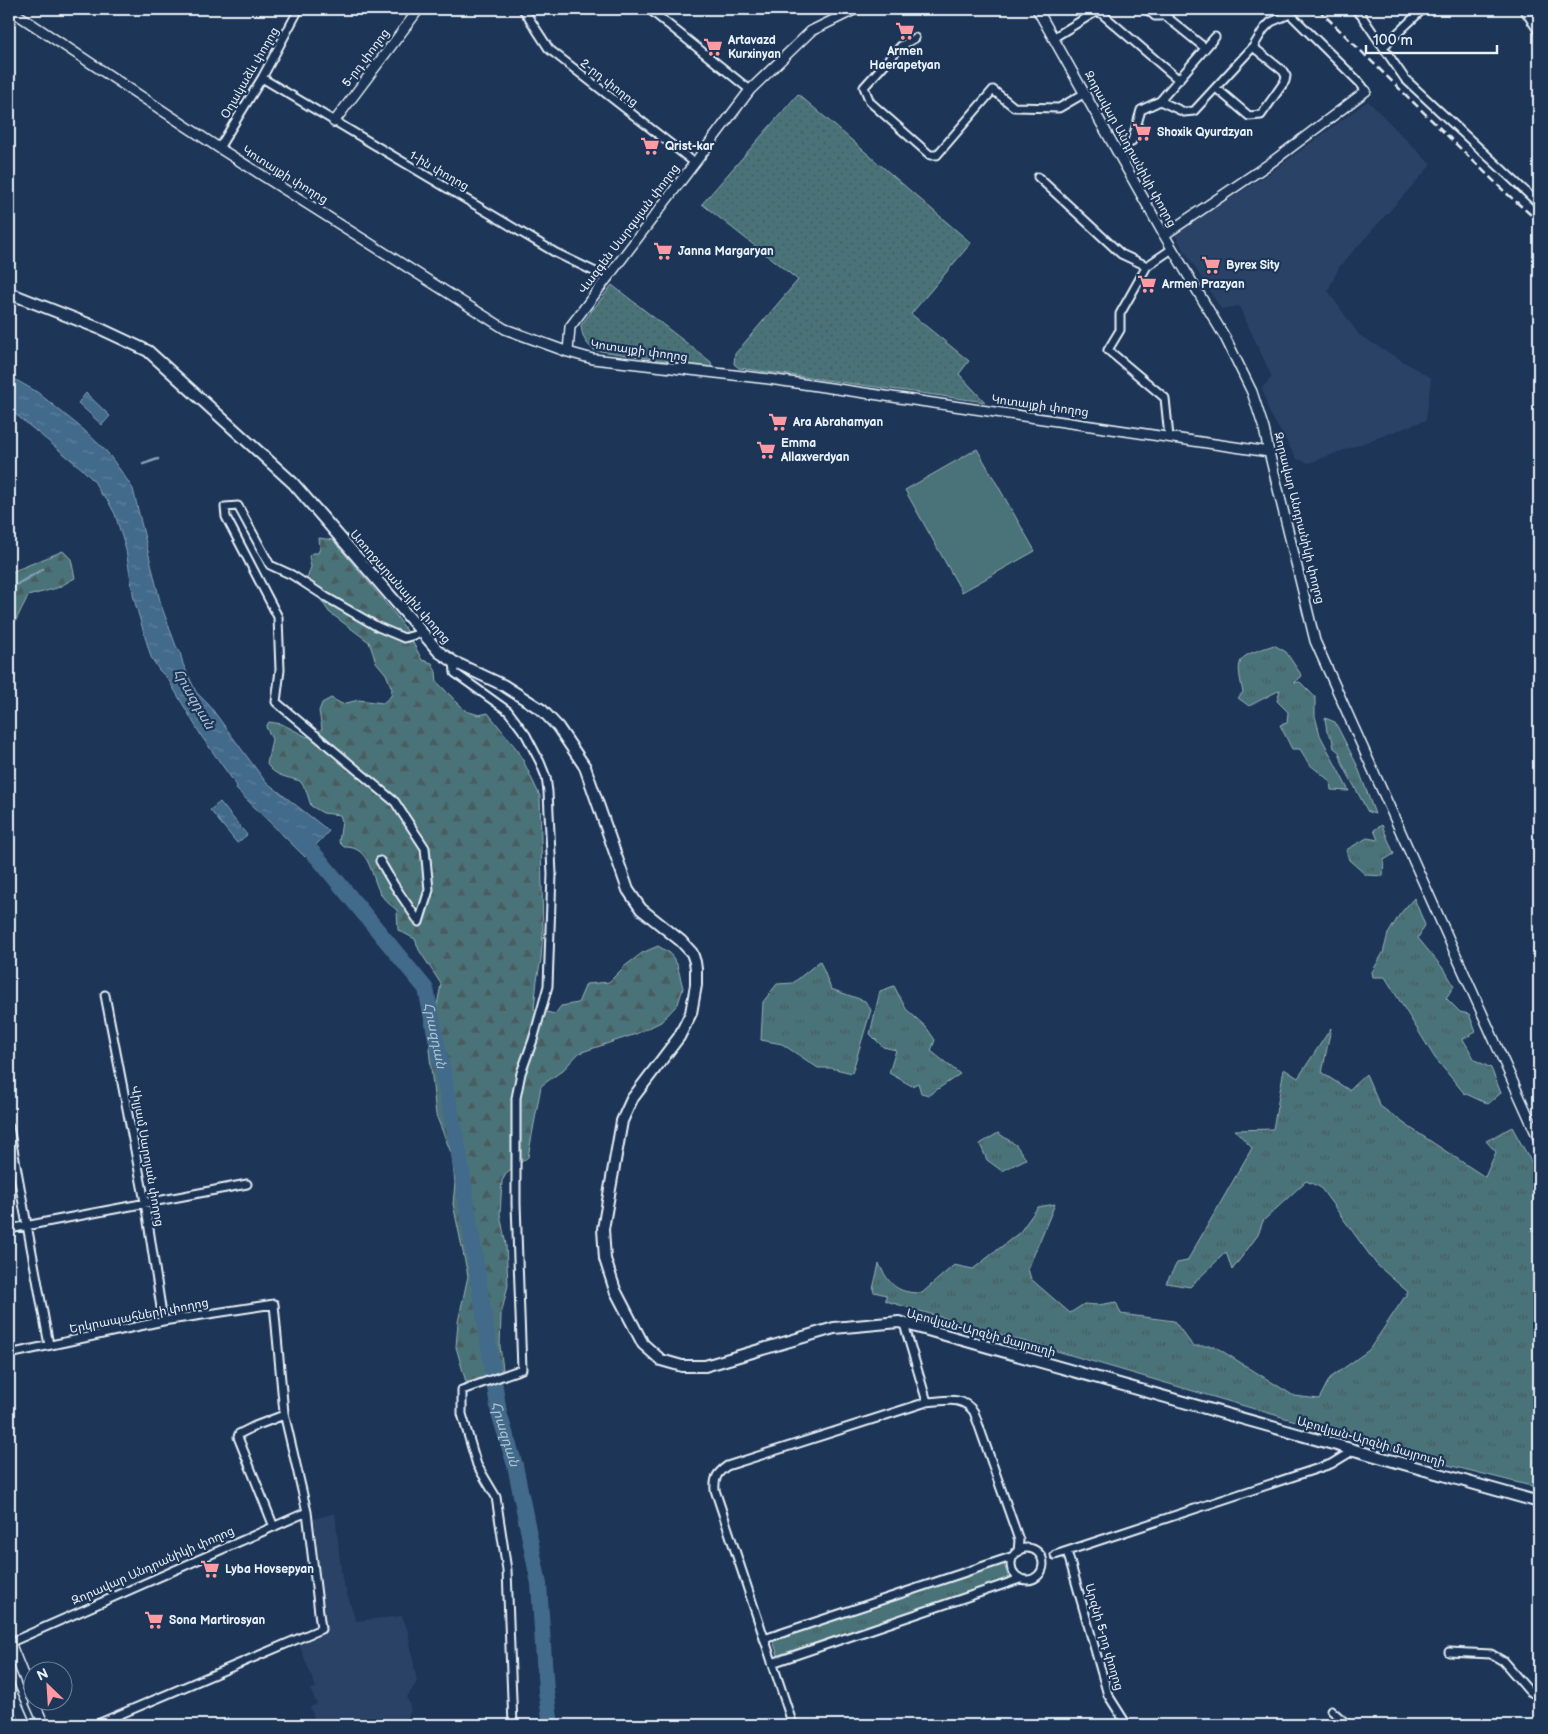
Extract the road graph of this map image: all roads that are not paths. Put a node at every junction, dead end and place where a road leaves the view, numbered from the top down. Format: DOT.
graph roads {
  1 [pos="9,9"];
  2 [pos="299,9"];
  3 [pos="419,9"];
  4 [pos="523,9"];
  5 [pos="650,9"];
  6 [pos="856,9"];
  7 [pos="1037,9"];
  8 [pos="1146,9"];
  9 [pos="1355,9"];
  10 [pos="1423,9"];
  11 [pos="1524,9"];
  12 [pos="1165,11"];
  13 [pos="1287,11"];
  14 [pos="1539,32"];
  15 [pos="1214,37"];
  16 [pos="916,38"];
  17 [pos="1053,38"];
  18 [pos="1253,47"];
  19 [pos="1383,47"];
  20 [pos="1205,48"];
  21 [pos="262,78"];
  22 [pos="1178,80"];
  23 [pos="1216,88"];
  24 [pos="750,90"];
  25 [pos="1366,91"];
  26 [pos="1086,93"];
  27 [pos="1160,101"];
  28 [pos="334,122"];
  29 [pos="219,148"];
  30 [pos="1119,153"];
  31 [pos="695,163"];
  32 [pos="1038,177"];
  33 [pos="1539,204"];
  34 [pos="1164,235"];
  35 [pos="1172,249"];
  36 [pos="1147,266"];
  37 [pos="608,278"];
  38 [pos="9,292"];
  39 [pos="568,352"];
  40 [pos="1169,437"];
  41 [pos="1268,452"];
  42 [pos="422,633"];
  43 [pos="454,662"];
  44 [pos="380,861"];
  45 [pos="105,995"];
  46 [pos="622,1121"];
  47 [pos="9,1127"];
  48 [pos="1539,1140"];
  49 [pos="247,1184"];
  50 [pos="144,1202"];
  51 [pos="27,1226"];
  52 [pos="9,1229"];
  53 [pos="163,1321"];
  54 [pos="904,1324"];
  55 [pos="48,1345"];
  56 [pos="9,1354"];
  57 [pos="926,1402"];
  58 [pos="284,1415"];
  59 [pos="1354,1450"];
  60 [pos="1539,1502"];
  61 [pos="307,1512"];
  62 [pos="274,1527"];
  63 [pos="1019,1540"];
  64 [pos="1028,1548"];
  65 [pos="1067,1551"];
  66 [pos="1016,1554"];
  67 [pos="1055,1555"];
  68 [pos="1020,1579"];
  69 [pos="764,1639"];
  70 [pos="9,1642"];
  71 [pos="1449,1652"];
  72 [pos="772,1664"];
  73 [pos="22,1673"];
  74 [pos="9,1686"];
  75 [pos="1539,1696"];
  76 [pos="1331,1710"];
  77 [pos="38,1712"];
  78 [pos="26,1725"];
  79 [pos="44,1725"];
  80 [pos="95,1725"];
  81 [pos="513,1725"];
  82 [pos="793,1725"];
  83 [pos="1127,1725"];
  84 [pos="1348,1725"];
  1 -- 29 [label="street, Կոտայքի փողոց"];
  2 -- 21 [label="street, Օղակաձև փողոց"];
  3 -- 28 [label="street, 5-րդ փողոց"];
  4 -- 31 [label="street, 2-րդ փողոց"];
  5 -- 24 [label="street"];
  6 -- 24 [label="street, Վազգեն Սարգսյան փողոց"];
  7 -- 17 [label="street, Զորավար Անդրանիկի փողոց"];
  8 -- 12 [label="street"];
  9 -- 19 [label="street"];
  10 -- 19 [label="street"];
  11 -- 14 [label="street"];
  12 -- 20 [label="street"];
  13 -- 18 [label="street"];
  13 -- 25 [label="street"];
  15 -- 20 [label="street"];
  16 -- 26 [label="street"];
  17 -- 22 [label="street"];
  17 -- 26 [label="street, Զորավար Անդրանիկի փողոց"];
  18 -- 23 [label="street"];
  18 -- 23 [label="street"];
  19 -- 33 [label="street"];
  20 -- 22 [label="street"];
  21 -- 28 [label="street, 1-ին փողոց"];
  21 -- 29 [label="street, Օղակաձև փողոց"];
  22 -- 27 [label="street"];
  23 -- 27 [label="street"];
  24 -- 31 [label="street, Վազգեն Սարգսյան փողոց"];
  25 -- 34 [label="street"];
  26 -- 30 [label="street, Զորավար Անդրանիկի փողոց"];
  27 -- 30 [label="street"];
  28 -- 37 [label="street, 1-ին փողոց"];
  29 -- 39 [label="street, Կոտայքի փողոց"];
  30 -- 34 [label="street, Զորավար Անդրանիկի փողոց"];
  31 -- 37 [label="street, Վազգեն Սարգսյան փողոց"];
  32 -- 36 [label="street"];
  34 -- 35 [label="street, Զորավար Անդրանիկի փողոց"];
  35 -- 36 [label="street"];
  35 -- 41 [label="street, Զորավար Անդրանիկի փողոց"];
  36 -- 40 [label="street"];
  37 -- 39 [label="street, Վազգեն Սարգսյան փողոց"];
  38 -- 42 [label="main road, Առողջարանային փողոց"];
  39 -- 40 [label="street, Կոտայքի փողոց"];
  40 -- 41 [label="street, Կոտայքի փողոց"];
  41 -- 48 [label="street, Զորավար Անդրանիկի փողոց"];
  42 -- 43 [label="main road, Առողջարանային փողոց"];
  42 -- 44 [label="street"];
  43 -- 46 [label="main road, Առողջարանային փողոց"];
  43 -- 81 [label="street"];
  45 -- 50 [label="street, Վիլյամ Սարոյան փողոց"];
  46 -- 54 [label="main road, Աբովյան-Արզնի մայրուղի"];
  47 -- 51 [label="street"];
  49 -- 50 [label="street"];
  50 -- 51 [label="street"];
  50 -- 53 [label="street, Վիլյամ Սարոյան փողոց"];
  51 -- 52 [label="street"];
  51 -- 55 [label="street"];
  53 -- 55 [label="street, Երկրապահների փողոց"];
  53 -- 58 [label="street, Երկրապահների փողոց"];
  54 -- 57 [label="street"];
  54 -- 59 [label="main road, Աբովյան-Արզնի մայրուղի"];
  55 -- 56 [label="street, Երկրապահների փողոց"];
  57 -- 63 [label="street"];
  57 -- 69 [label="street"];
  58 -- 61 [label="street"];
  58 -- 62 [label="street"];
  59 -- 60 [label="main road, Աբովյան-Արզնի մայրուղի"];
  59 -- 65 [label="street"];
  61 -- 62 [label="street, Զորավար Անդրանիկի փողոց"];
  61 -- 80 [label="street"];
  62 -- 70 [label="street, Զորավար Անդրանիկի փողոց"];
  63 -- 64 [label="street"];
  63 -- 66 [label="street"];
  64 -- 66 [label="street"];
  64 -- 68 [label="street"];
  65 -- 67 [label="street"];
  65 -- 83 [label="street, Արզնի 5-րդ փողոց"];
  66 -- 68 [label="street"];
  66 -- 69 [label="street"];
  68 -- 72 [label="street"];
  69 -- 72 [label="street"];
  70 -- 73 [label="street"];
  71 -- 75 [label="street"];
  72 -- 82 [label="street"];
  74 -- 78 [label="street"];
  76 -- 84 [label="street"];
  77 -- 79 [label="street"];
}
